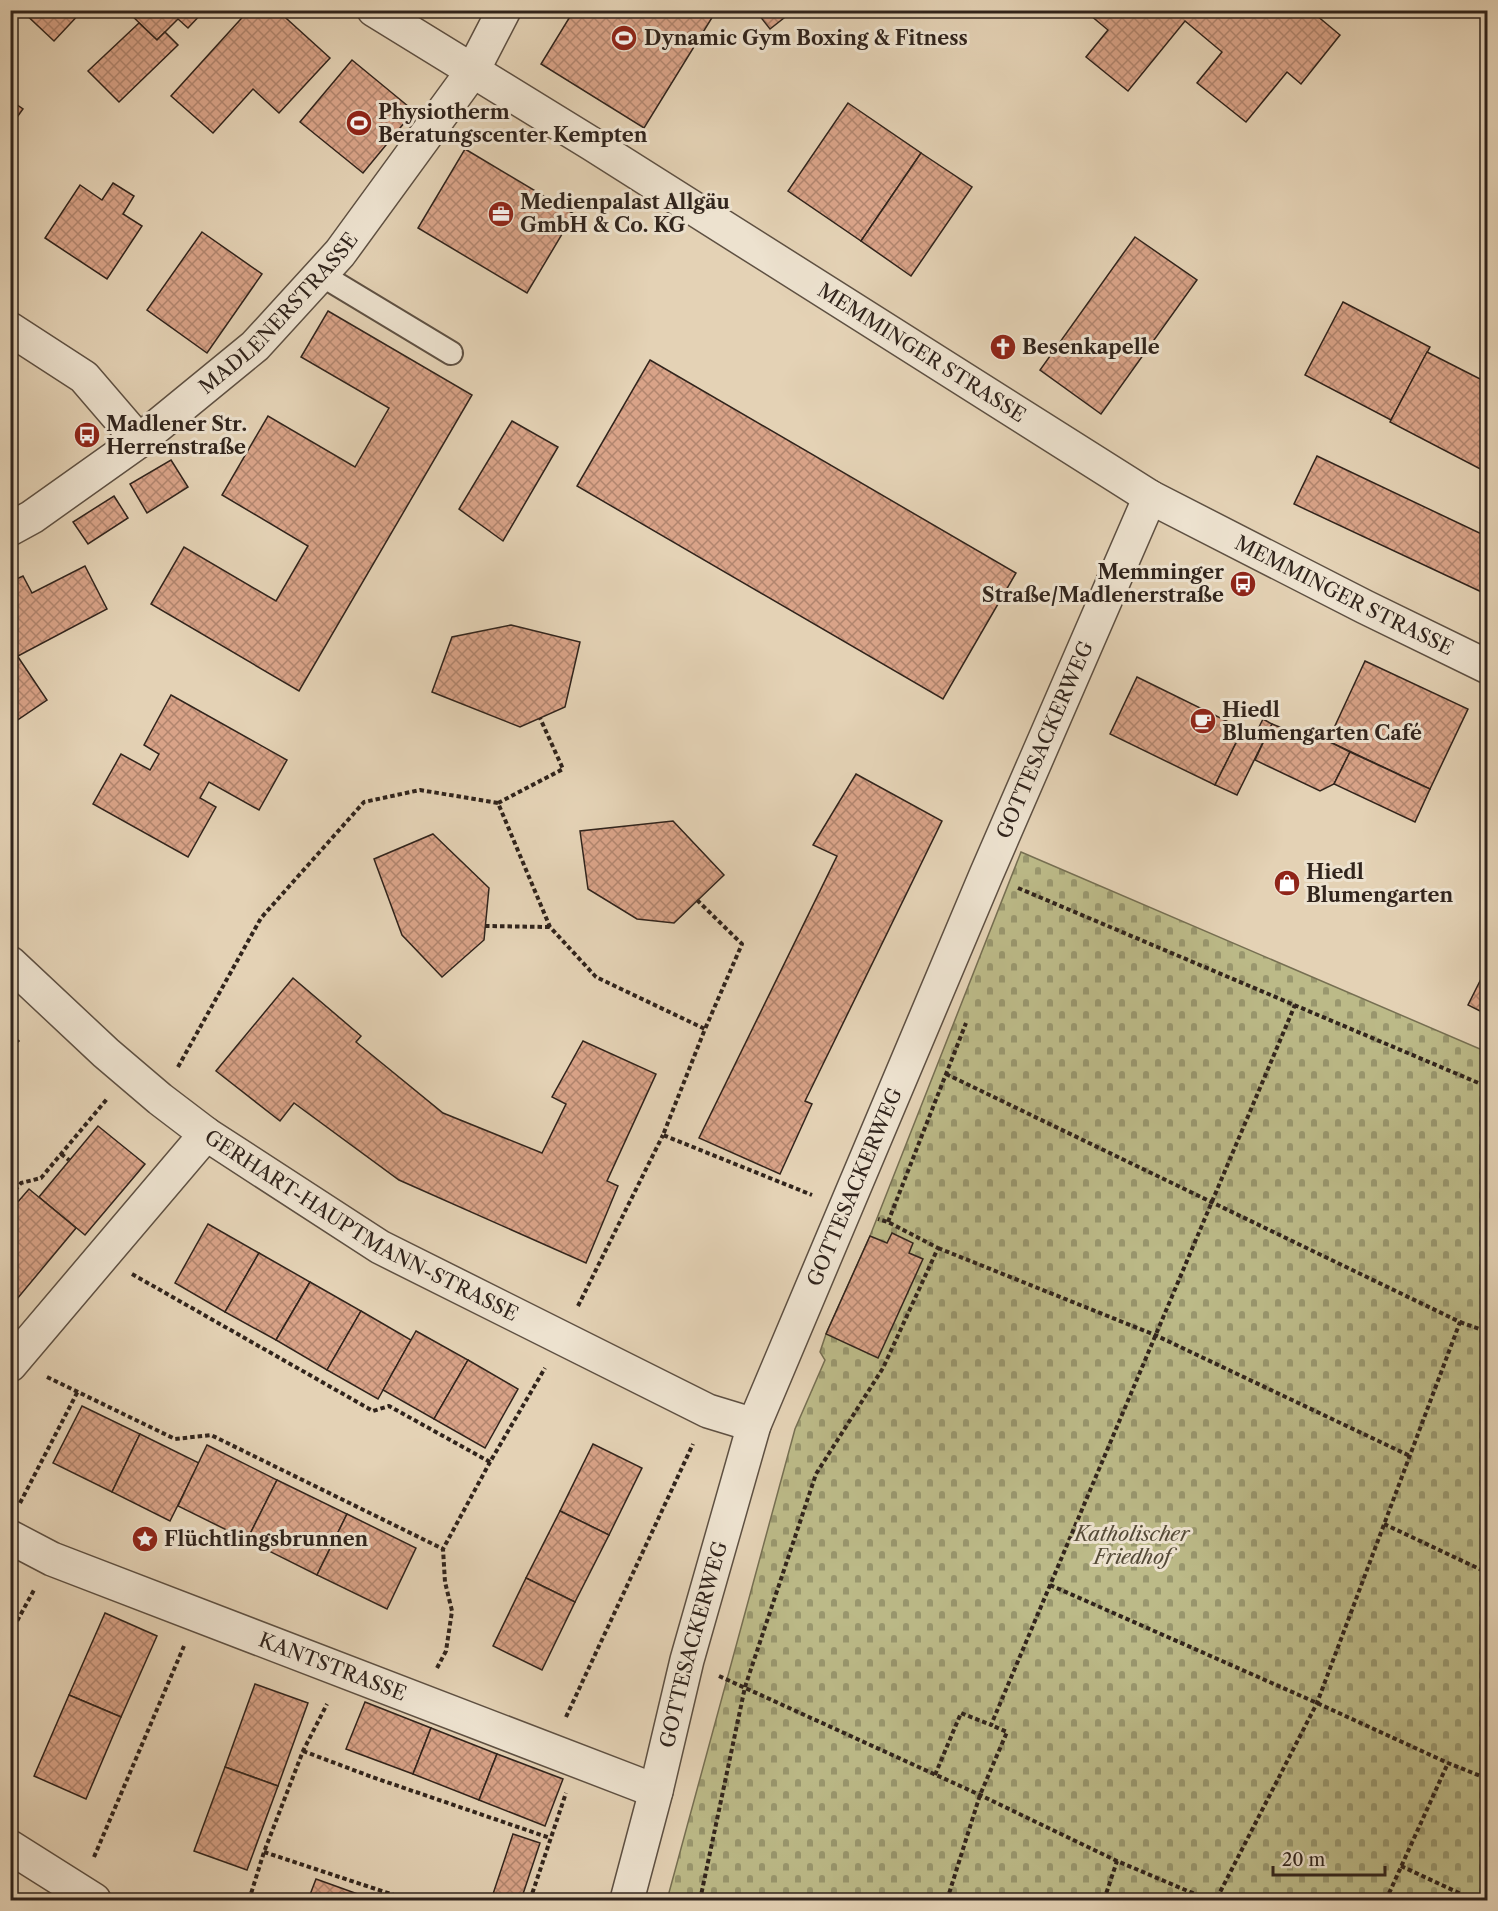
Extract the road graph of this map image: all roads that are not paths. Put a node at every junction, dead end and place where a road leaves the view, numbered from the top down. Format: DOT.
graph roads {
  1 [pos="374,10"];
  2 [pos="504,10"];
  3 [pos="472,72"];
  4 [pos="320,274"];
  5 [pos="10,329"];
  6 [pos="451,353"];
  7 [pos="139,441"];
  8 [pos="1150,497"];
  9 [pos="10,529"];
  10 [pos="1488,667"];
  11 [pos="10,963"];
  12 [pos="206,1134"];
  13 [pos="12,1363"];
  14 [pos="754,1425"];
  15 [pos="13,1524"];
  16 [pos="656,1791"];
  17 [pos="10,1847"];
  18 [pos="87,1896"];
  19 [pos="627,1900"];
  1 -- 3 [label="street, MEMMINGER STRASSE"];
  2 -- 3 [label="street, MADLENERSTRASSE"];
  3 -- 4 [label="street, MADLENERSTRASSE"];
  3 -- 8 [label="street, MEMMINGER STRASSE"];
  4 -- 6 [label="lane"];
  4 -- 7 [label="street, MADLENERSTRASSE"];
  5 -- 7 [label="street"];
  7 -- 9 [label="street, MADLENERSTRASSE"];
  8 -- 10 [label="street, MEMMINGER STRASSE"];
  8 -- 14 [label="street, GOTTESACKERWEG"];
  11 -- 12 [label="street, GERHART-HAUPTMANN-STRASSE"];
  12 -- 13 [label="street"];
  12 -- 14 [label="street, GERHART-HAUPTMANN-STRASSE"];
  14 -- 16 [label="street, GOTTESACKERWEG"];
  15 -- 16 [label="street, KANTSTRASSE"];
  16 -- 19 [label="street, GOTTESACKERWEG"];
  17 -- 18 [label="street"];
}
